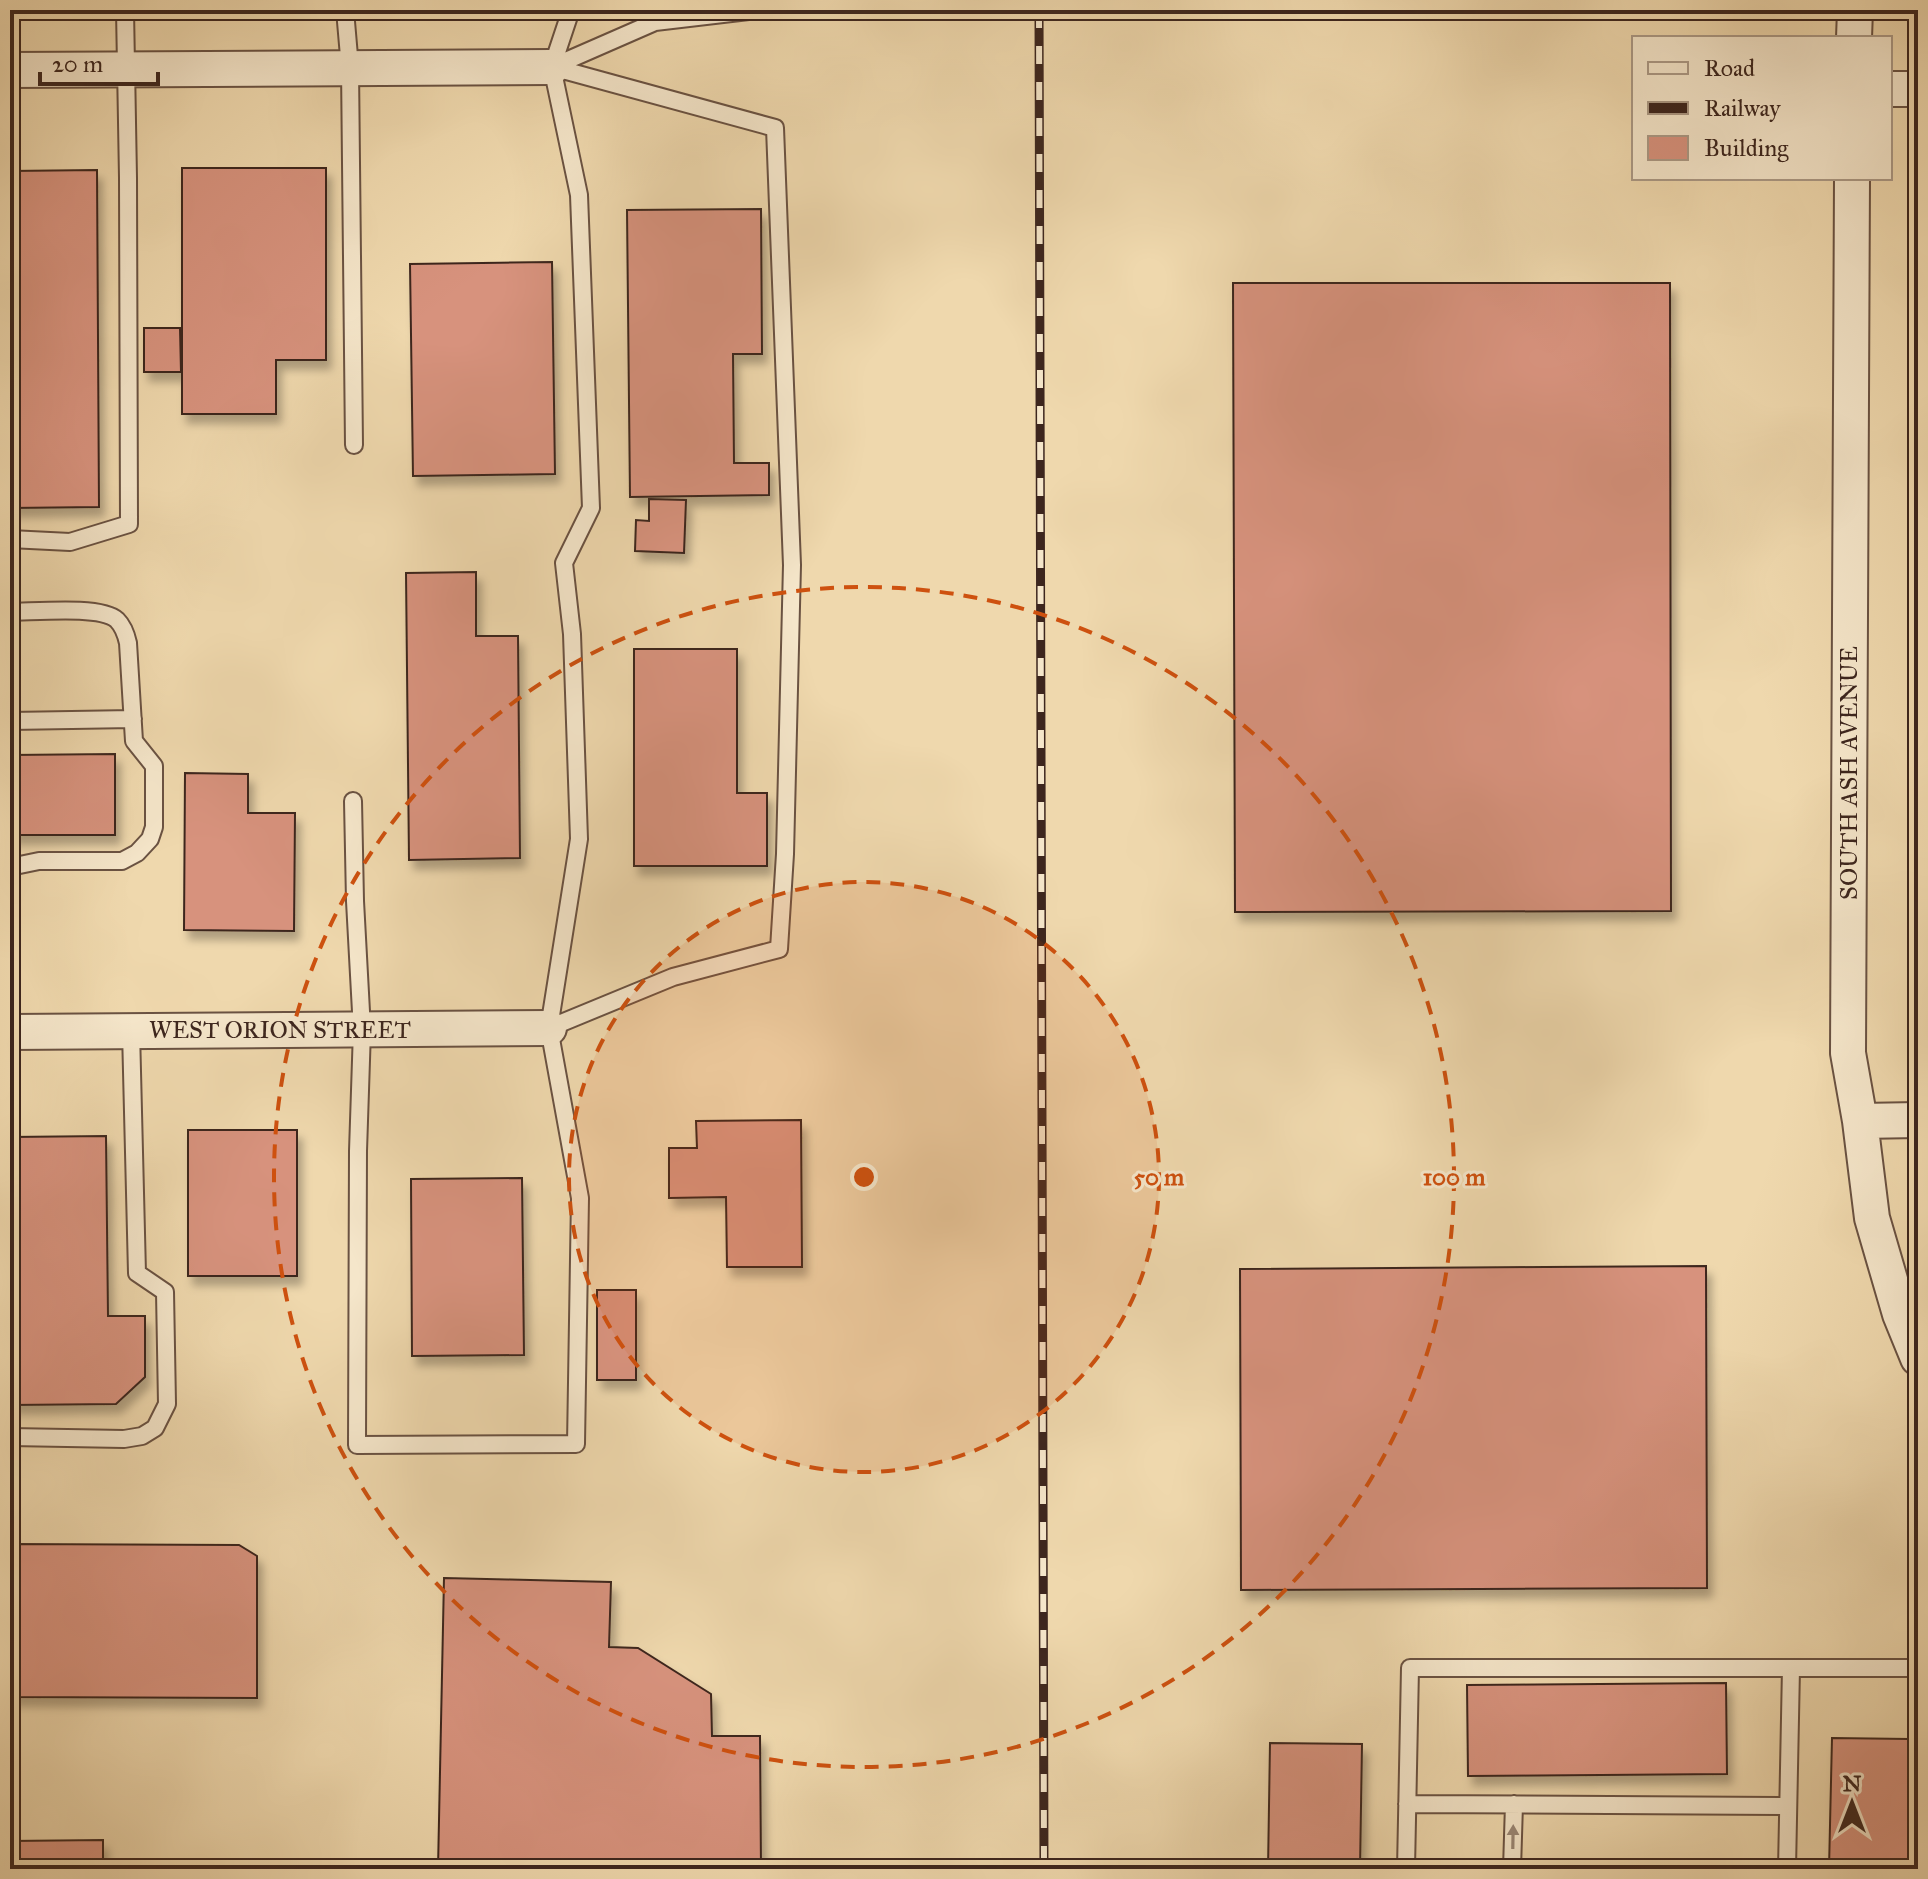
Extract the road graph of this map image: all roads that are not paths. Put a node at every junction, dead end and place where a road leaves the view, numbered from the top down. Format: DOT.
graph roads {
  1 [pos="125,10"];
  2 [pos="345,10"];
  3 [pos="571,10"];
  4 [pos="757,10"];
  5 [pos="1855,10"];
  6 [pos="1854,36"];
  7 [pos="552,67"];
  8 [pos="350,68"];
  9 [pos="125,69"];
  10 [pos="10,70"];
  11 [pos="1892,89"];
  12 [pos="1918,89"];
  13 [pos="1852,180"];
  14 [pos="354,445"];
  15 [pos="10,539"];
  16 [pos="10,612"];
  17 [pos="133,719"];
  18 [pos="10,721"];
  19 [pos="353,801"];
  20 [pos="10,867"];
  21 [pos="549,1028"];
  22 [pos="362,1030"];
  23 [pos="131,1031"];
  24 [pos="10,1032"];
  25 [pos="1918,1120"];
  26 [pos="1860,1121"];
  27 [pos="1918,1358"];
  28 [pos="10,1437"];
  29 [pos="1791,1668"];
  30 [pos="1918,1668"];
  31 [pos="1407,1804"];
  32 [pos="1514,1804"];
  33 [pos="1788,1806"];
  34 [pos="1406,1869"];
  35 [pos="1512,1869"];
  36 [pos="1787,1869"];
  1 -- 9 [label="lane"];
  2 -- 8 [label="lane"];
  3 -- 7 [label="lane"];
  4 -- 7 [label="lane"];
  5 -- 6 [label="street"];
  7 -- 8 [label="street"];
  7 -- 21 [label="lane"];
  7 -- 21 [label="lane"];
  8 -- 9 [label="street"];
  8 -- 14 [label="lane"];
  9 -- 10 [label="street"];
  9 -- 15 [label="lane"];
  11 -- 12 [label="street"];
  13 -- 26 [label="street, SOUTH ASH AVENUE"];
  16 -- 17 [label="lane"];
  17 -- 18 [label="lane"];
  17 -- 20 [label="lane"];
  19 -- 22 [label="lane"];
  21 -- 22 [label="street, WEST ORION STREET"];
  21 -- 22 [label="lane"];
  22 -- 23 [label="street, WEST ORION STREET"];
  23 -- 24 [label="street, WEST ORION STREET"];
  23 -- 28 [label="lane"];
  25 -- 26 [label="street"];
  26 -- 27 [label="street, SOUTH ASH AVENUE"];
  29 -- 30 [label="lane"];
  29 -- 31 [label="lane"];
  29 -- 33 [label="lane"];
  31 -- 32 [label="lane"];
  31 -- 34 [label="lane"];
  32 -- 33 [label="lane"];
  35 -- 32 [label="lane, one-way"];
  33 -- 36 [label="lane"];
}
